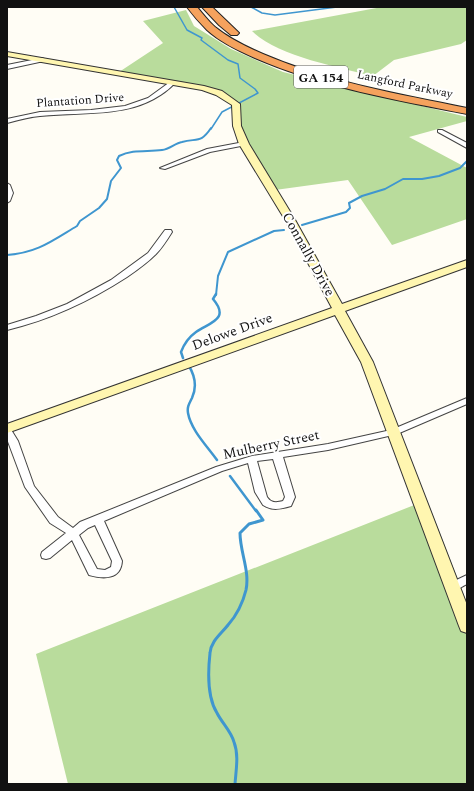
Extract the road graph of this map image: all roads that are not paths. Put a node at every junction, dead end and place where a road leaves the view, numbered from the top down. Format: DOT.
graph roads {
  1 [pos="192,7"];
  2 [pos="206,7"];
  3 [pos="7,54"];
  4 [pos="42,60"];
  5 [pos="7,68"];
  6 [pos="172,83"];
  7 [pos="467,103"];
  8 [pos="467,110"];
  9 [pos="7,121"];
  10 [pos="440,131"];
  11 [pos="244,144"];
  12 [pos="467,146"];
  13 [pos="163,168"];
  14 [pos="7,185"];
  15 [pos="7,201"];
  16 [pos="168,232"];
  17 [pos="467,263"];
  18 [pos="339,309"];
  19 [pos="7,328"];
  20 [pos="467,401"];
  21 [pos="7,429"];
  22 [pos="394,432"];
  23 [pos="277,455"];
  24 [pos="252,459"];
  25 [pos="98,520"];
  26 [pos="73,533"];
  27 [pos="46,555"];
  28 [pos="467,579"];
  29 [pos="452,587"];
  30 [pos="467,626"];
  1 -- 8 [label="highway, Langford Parkway / GA 154"];
  2 -- 7 [label="highway, Langford Parkway / GA 154"];
  3 -- 4 [label="street, Connally Drive"];
  4 -- 5 [label="street"];
  4 -- 6 [label="street, Connally Drive"];
  6 -- 9 [label="street, Plantation Drive"];
  6 -- 11 [label="street, Connally Drive"];
  10 -- 12 [label="street"];
  11 -- 13 [label="street"];
  11 -- 18 [label="street, Connally Drive"];
  14 -- 15 [label="street"];
  16 -- 19 [label="street"];
  17 -- 18 [label="street, Delowe Drive"];
  18 -- 21 [label="street, Delowe Drive"];
  18 -- 22 [label="street, Connally Drive"];
  20 -- 22 [label="street, Mulberry Street"];
  21 -- 26 [label="street"];
  22 -- 23 [label="street, Mulberry Street"];
  22 -- 29 [label="street, Connally Drive"];
  23 -- 24 [label="street, Mulberry Street"];
  23 -- 24 [label="street"];
  24 -- 25 [label="street, Mulberry Street"];
  25 -- 26 [label="street, Mulberry Street"];
  25 -- 26 [label="street"];
  26 -- 27 [label="street, Mulberry Street"];
  28 -- 29 [label="street"];
  29 -- 30 [label="street, Connally Drive"];
}
